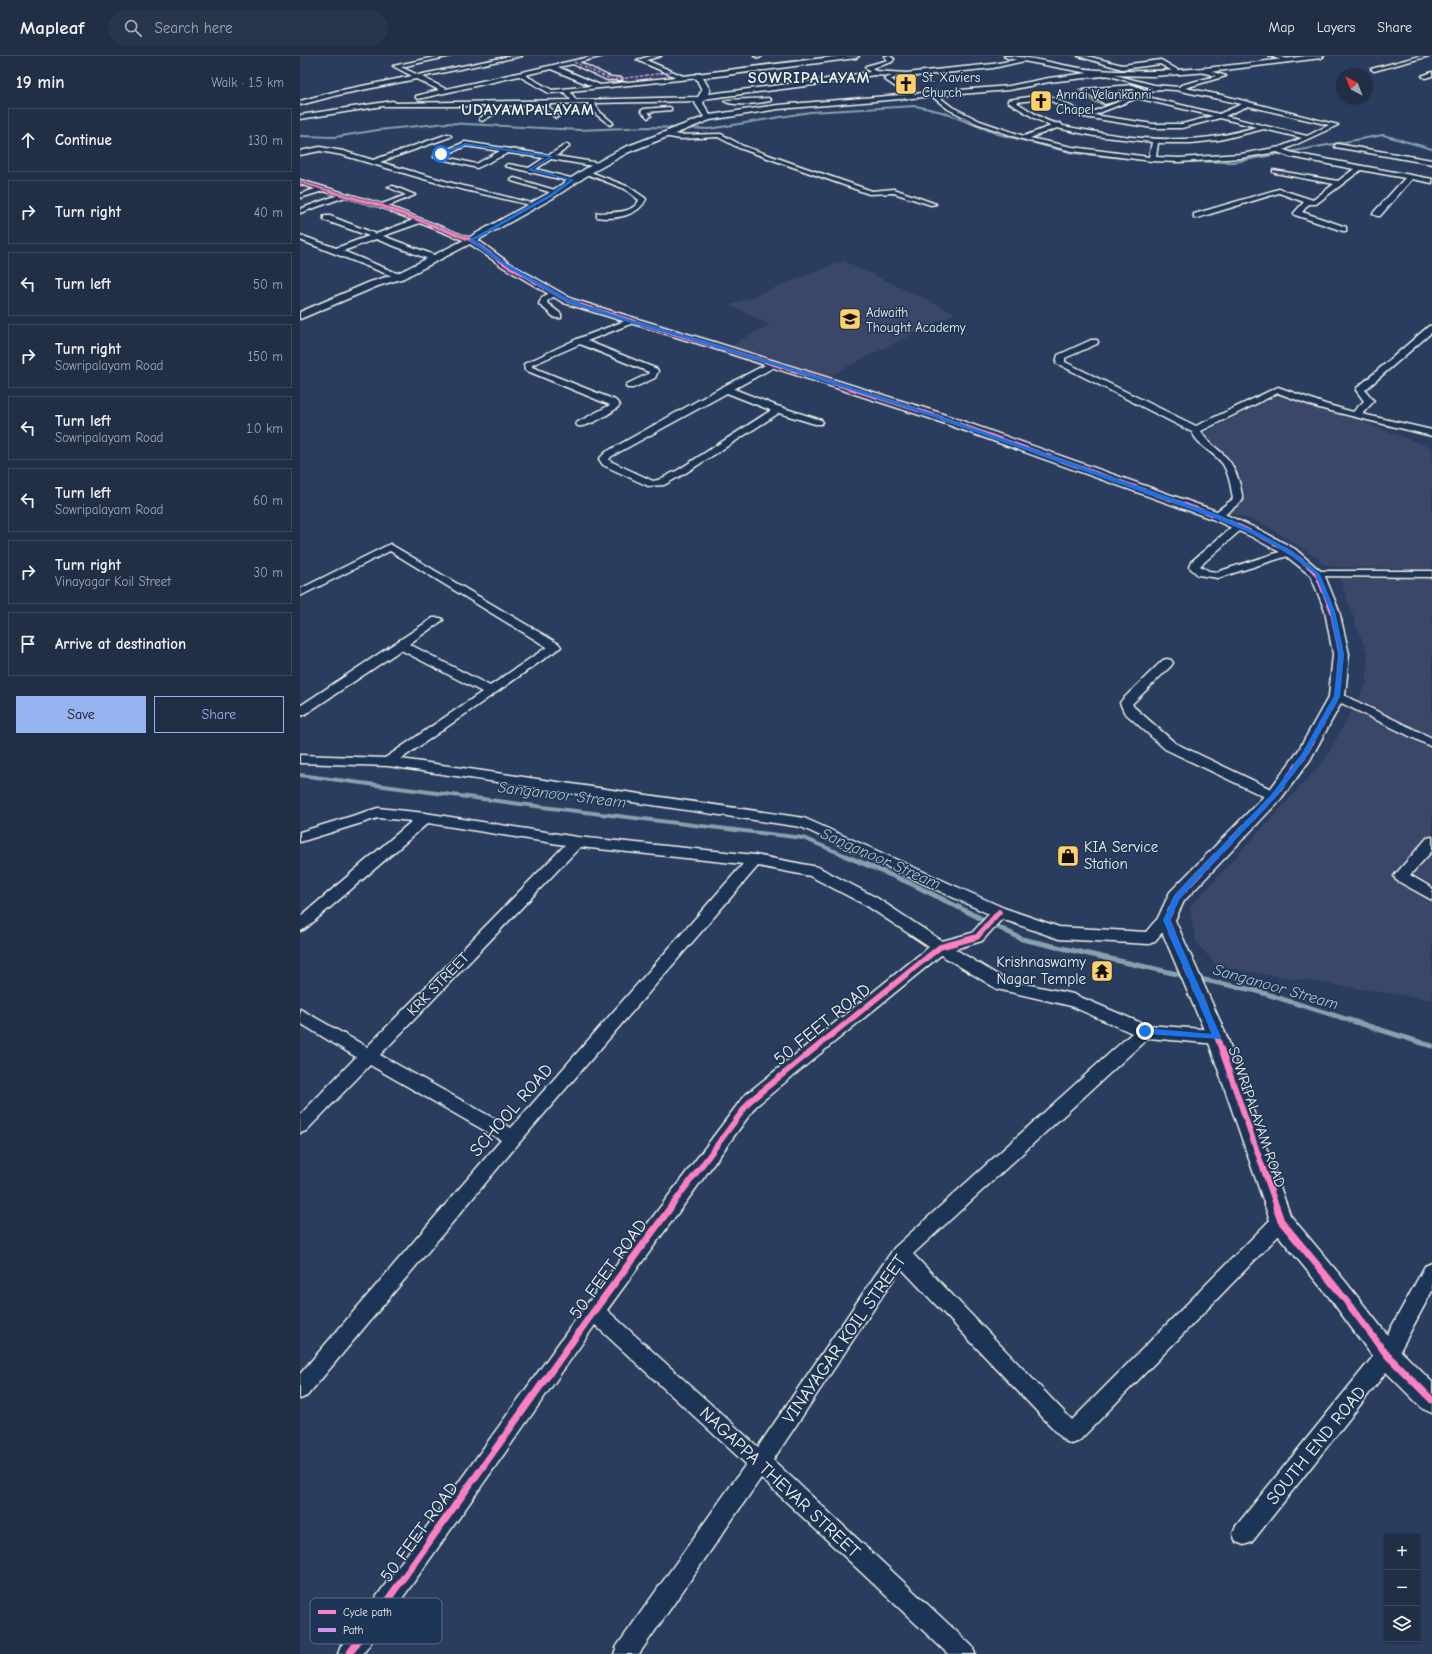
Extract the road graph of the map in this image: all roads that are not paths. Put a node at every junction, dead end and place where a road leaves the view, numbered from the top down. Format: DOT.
graph roads {
  1 [pos="448,56"];
  2 [pos="514,56"];
  3 [pos="601,56"];
  4 [pos="658,56"];
  5 [pos="757,56"];
  6 [pos="856,56"];
  7 [pos="888,56"];
  8 [pos="1007,56"];
  9 [pos="1081,56"];
  10 [pos="1272,56"];
  11 [pos="1321,56"];
  12 [pos="1426,56"];
  13 [pos="575,59"];
  14 [pos="1026,60"];
  15 [pos="1288,60"];
  16 [pos="526,62"];
  17 [pos="533,64"];
  18 [pos="779,66"];
  19 [pos="552,67"];
  20 [pos="546,68"];
  21 [pos="1374,69"];
  22 [pos="1203,71"];
  23 [pos="671,72"];
  24 [pos="874,73"];
  25 [pos="1108,73"];
  26 [pos="1180,73"];
  27 [pos="520,74"];
  28 [pos="1432,74"];
  29 [pos="906,75"];
  30 [pos="416,76"];
  31 [pos="699,76"];
  32 [pos="1425,76"];
  33 [pos="682,78"];
  34 [pos="887,79"];
  35 [pos="876,80"];
  36 [pos="598,86"];
  37 [pos="1154,87"];
  38 [pos="1103,88"];
  39 [pos="1180,89"];
  40 [pos="566,90"];
  41 [pos="445,91"];
  42 [pos="1019,93"];
  43 [pos="932,94"];
  44 [pos="1128,94"];
  45 [pos="910,96"];
  46 [pos="1139,97"];
  47 [pos="768,100"];
  48 [pos="574,101"];
  49 [pos="589,101"];
  50 [pos="723,101"];
  51 [pos="699,102"];
  52 [pos="716,102"];
  53 [pos="546,103"];
  54 [pos="300,104"];
  55 [pos="490,104"];
  56 [pos="1247,104"];
  57 [pos="385,105"];
  58 [pos="672,108"];
  59 [pos="556,116"];
  60 [pos="648,116"];
  61 [pos="1086,116"];
  62 [pos="1220,116"];
  63 [pos="300,117"];
  64 [pos="708,118"];
  65 [pos="482,119"];
  66 [pos="610,123"];
  67 [pos="1056,126"];
  68 [pos="1264,126"];
  69 [pos="666,135"];
  70 [pos="1024,138"];
  71 [pos="1308,138"];
  72 [pos="1156,141"];
  73 [pos="465,144"];
  74 [pos="568,146"];
  75 [pos="1337,146"];
  76 [pos="1278,150"];
  77 [pos="506,151"];
  78 [pos="300,153"];
  79 [pos="1399,154"];
  80 [pos="552,157"];
  81 [pos="1152,159"];
  82 [pos="374,162"];
  83 [pos="1432,162"];
  84 [pos="599,165"];
  85 [pos="508,166"];
  86 [pos="1359,168"];
  87 [pos="530,170"];
  88 [pos="1275,171"];
  89 [pos="586,172"];
  90 [pos="1380,172"];
  91 [pos="1410,177"];
  92 [pos="514,180"];
  93 [pos="572,180"];
  94 [pos="1432,181"];
  95 [pos="300,182"];
  96 [pos="1340,183"];
  97 [pos="308,184"];
  98 [pos="300,186"];
  99 [pos="391,187"];
  100 [pos="324,188"];
  101 [pos="556,192"];
  102 [pos="346,195"];
  103 [pos="300,196"];
  104 [pos="1308,201"];
  105 [pos="933,204"];
  106 [pos="533,205"];
  107 [pos="382,206"];
  108 [pos="300,211"];
  109 [pos="600,214"];
  110 [pos="1378,214"];
  111 [pos="1197,216"];
  112 [pos="327,218"];
  113 [pos="418,221"];
  114 [pos="1343,228"];
  115 [pos="375,236"];
  116 [pos="300,237"];
  117 [pos="471,240"];
  118 [pos="336,251"];
  119 [pos="434,258"];
  120 [pos="400,276"];
  121 [pos="555,294"];
  122 [pos="300,316"];
  123 [pos="558,316"];
  124 [pos="630,321"];
  125 [pos="1432,328"];
  126 [pos="580,340"];
  127 [pos="1094,342"];
  128 [pos="773,364"];
  129 [pos="630,386"];
  130 [pos="725,389"];
  131 [pos="774,408"];
  132 [pos="1355,415"];
  133 [pos="818,422"];
  134 [pos="581,424"];
  135 [pos="1196,430"];
  136 [pos="1431,432"];
  137 [pos="1217,516"];
  138 [pos="1238,526"];
  139 [pos="1290,552"];
  140 [pos="1318,574"];
  141 [pos="1432,574"];
  142 [pos="300,593"];
  143 [pos="437,620"];
  144 [pos="401,645"];
  145 [pos="1167,663"];
  146 [pos="490,691"];
  147 [pos="1337,696"];
  148 [pos="300,712"];
  149 [pos="1432,743"];
  150 [pos="300,759"];
  151 [pos="388,762"];
  152 [pos="1274,796"];
  153 [pos="426,818"];
  154 [pos="300,837"];
  155 [pos="577,842"];
  156 [pos="1432,842"];
  157 [pos="755,860"];
  158 [pos="1432,895"];
  159 [pos="999,912"];
  160 [pos="1166,920"];
  161 [pos="300,925"];
  162 [pos="940,947"];
  163 [pos="300,1014"];
  164 [pos="1145,1031"];
  165 [pos="1217,1037"];
  166 [pos="368,1056"];
  167 [pos="300,1126"];
  168 [pos="512,1138"];
  169 [pos="1281,1221"];
  170 [pos="900,1254"];
  171 [pos="1432,1272"];
  172 [pos="594,1311"];
  173 [pos="1387,1355"];
  174 [pos="300,1389"];
  175 [pos="1432,1400"];
  176 [pos="760,1462"];
  177 [pos="1244,1534"];
  178 [pos="389,1598"];
  179 [pos="356,1644"];
  180 [pos="349,1654"];
  181 [pos="625,1654"];
  182 [pos="964,1654"];
  1 -- 30 [label="street"];
  2 -- 16 [label="street"];
  2 -- 30 [label="street"];
  3 -- 13 [label="street"];
  4 -- 23 [label="street"];
  5 -- 18 [label="street"];
  6 -- 18 [label="street"];
  7 -- 24 [label="street"];
  8 -- 14 [label="street"];
  9 -- 26 [label="street"];
  10 -- 15 [label="street"];
  11 -- 15 [label="street"];
  12 -- 21 [label="street"];
  13 -- 19 [label="street"];
  13 -- 23 [label="street"];
  14 -- 25 [label="street"];
  14 -- 29 [label="street"];
  15 -- 22 [label="street"];
  17 -- 20 [label="street"];
  18 -- 31 [label="street"];
  19 -- 20 [label="street"];
  19 -- 36 [label="street"];
  20 -- 27 [label="street"];
  22 -- 26 [label="street"];
  22 -- 39 [label="street"];
  23 -- 33 [label="street"];
  24 -- 29 [label="street"];
  24 -- 51 [label="street"];
  25 -- 26 [label="street"];
  25 -- 37 [label="street"];
  25 -- 42 [label="street"];
  27 -- 40 [label="street"];
  27 -- 41 [label="street"];
  28 -- 32 [label="street"];
  29 -- 34 [label="street"];
  30 -- 41 [label="street"];
  30 -- 54 [label="street"];
  31 -- 33 [label="street"];
  31 -- 51 [label="street"];
  33 -- 36 [label="street"];
  34 -- 35 [label="street"];
  34 -- 45 [label="street"];
  36 -- 40 [label="street"];
  37 -- 39 [label="street"];
  37 -- 46 [label="street"];
  38 -- 44 [label="street"];
  38 -- 44 [label="street"];
  38 -- 44 [label="street"];
  39 -- 56 [label="street"];
  40 -- 48 [label="street"];
  41 -- 57 [label="street"];
  42 -- 43 [label="street"];
  42 -- 61 [label="street"];
  42 -- 67 [label="street"];
  43 -- 45 [label="street"];
  43 -- 70 [label="street"];
  44 -- 46 [label="street"];
  45 -- 64 [label="street"];
  46 -- 61 [label="street"];
  46 -- 62 [label="street"];
  47 -- 50 [label="street"];
  48 -- 49 [label="street"];
  48 -- 53 [label="street"];
  49 -- 51 [label="street"];
  49 -- 66 [label="street"];
  51 -- 52 [label="street"];
  51 -- 64 [label="street"];
  53 -- 55 [label="street"];
  53 -- 59 [label="street"];
  55 -- 57 [label="street"];
  55 -- 65 [label="street"];
  56 -- 62 [label="street"];
  56 -- 71 [label="street"];
  57 -- 63 [label="street"];
  58 -- 60 [label="street"];
  61 -- 62 [label="street"];
  61 -- 67 [label="street"];
  62 -- 68 [label="street"];
  64 -- 69 [label="street"];
  67 -- 70 [label="street"];
  67 -- 72 [label="street"];
  68 -- 71 [label="street"];
  68 -- 72 [label="street"];
  69 -- 84 [label="street"];
  69 -- 105 [label="street"];
  70 -- 81 [label="street"];
  71 -- 76 [label="street"];
  72 -- 81 [label="street"];
  73 -- 77 [label="street"];
  73 -- 77 [label="street"];
  73 -- 82 [label="street"];
  74 -- 80 [label="street"];
  75 -- 79 [label="street"];
  76 -- 81 [label="street"];
  76 -- 86 [label="street"];
  77 -- 80 [label="street"];
  78 -- 82 [label="street"];
  79 -- 83 [label="street"];
  79 -- 90 [label="street"];
  80 -- 84 [label="street"];
  80 -- 87 [label="street"];
  82 -- 106 [label="street"];
  84 -- 89 [label="street"];
  85 -- 87 [label="street"];
  86 -- 90 [label="street"];
  86 -- 96 [label="street"];
  87 -- 93 [label="street"];
  88 -- 96 [label="street"];
  89 -- 93 [label="street"];
  89 -- 109 [label="street"];
  90 -- 91 [label="street"];
  91 -- 94 [label="street"];
  91 -- 110 [label="street"];
  92 -- 101 [label="street"];
  93 -- 101 [label="street"];
  95 -- 97 [label="street"];
  96 -- 104 [label="street"];
  97 -- 98 [label="street"];
  97 -- 100 [label="street"];
  99 -- 107 [label="street"];
  100 -- 102 [label="street"];
  100 -- 103 [label="street"];
  101 -- 106 [label="street"];
  102 -- 107 [label="street"];
  102 -- 108 [label="street"];
  104 -- 111 [label="street"];
  104 -- 114 [label="street"];
  106 -- 117 [label="street"];
  107 -- 113 [label="street"];
  112 -- 115 [label="street"];
  113 -- 115 [label="street"];
  113 -- 117 [label="street"];
  115 -- 118 [label="street"];
  115 -- 119 [label="street"];
  116 -- 118 [label="street"];
  117 -- 119 [label="street"];
  117 -- 121 [label="street"];
  118 -- 120 [label="street"];
  119 -- 120 [label="street"];
  120 -- 122 [label="street"];
  121 -- 123 [label="street"];
  121 -- 124 [label="street"];
  124 -- 126 [label="street"];
  124 -- 128 [label="street"];
  125 -- 132 [label="street"];
  126 -- 129 [label="street"];
  126 -- 134 [label="street"];
  127 -- 135 [label="street"];
  128 -- 130 [label="street"];
  128 -- 137 [label="street"];
  130 -- 131 [label="street"];
  130 -- 131 [label="street"];
  131 -- 133 [label="street"];
  132 -- 135 [label="street"];
  132 -- 136 [label="street"];
  135 -- 137 [label="street"];
  137 -- 138 [label="street"];
  138 -- 139 [label="street"];
  138 -- 139 [label="street"];
  139 -- 140 [label="street"];
  140 -- 141 [label="street"];
  140 -- 147 [label="street"];
  142 -- 146 [label="street"];
  143 -- 144 [label="street"];
  144 -- 146 [label="street"];
  144 -- 148 [label="street"];
  145 -- 152 [label="street"];
  146 -- 151 [label="street"];
  147 -- 149 [label="street"];
  147 -- 152 [label="street"];
  150 -- 151 [label="street"];
  151 -- 159 [label="street"];
  152 -- 160 [label="street"];
  153 -- 154 [label="street"];
  153 -- 155 [label="street"];
  153 -- 161 [label="street"];
  155 -- 157 [label="street"];
  155 -- 166 [label="street, KRK STREET"];
  156 -- 158 [label="street"];
  157 -- 162 [label="street"];
  157 -- 168 [label="street, SCHOOL ROAD"];
  159 -- 160 [label="street"];
  159 -- 162 [label="street"];
  160 -- 165 [label="street, SOWRIPALAYAM ROAD"];
  162 -- 164 [label="street"];
  162 -- 172 [label="street, 50 FEET ROAD"];
  163 -- 166 [label="street"];
  164 -- 165 [label="street"];
  164 -- 170 [label="street, VINAYAGAR KOIL STREET"];
  165 -- 169 [label="street, SOWRIPALAYAM ROAD"];
  166 -- 167 [label="street, KRK STREET"];
  166 -- 168 [label="street"];
  168 -- 174 [label="street, SCHOOL ROAD"];
  169 -- 170 [label="street"];
  169 -- 173 [label="street, SOWRIPALAYAM ROAD"];
  170 -- 176 [label="street, VINAYAGAR KOIL STREET"];
  171 -- 173 [label="street, SOUTH END ROAD"];
  172 -- 176 [label="street, NAGAPPA THEVAR STREET"];
  172 -- 178 [label="street, 50 FEET ROAD"];
  173 -- 175 [label="street, SOWRIPALAYAM ROAD"];
  173 -- 177 [label="street, SOUTH END ROAD"];
  176 -- 181 [label="street, VINAYAGAR KOIL STREET"];
  176 -- 182 [label="street, NAGAPPA THEVAR STREET"];
  179 -- 180 [label="street, 50 FEET ROAD"];
}
